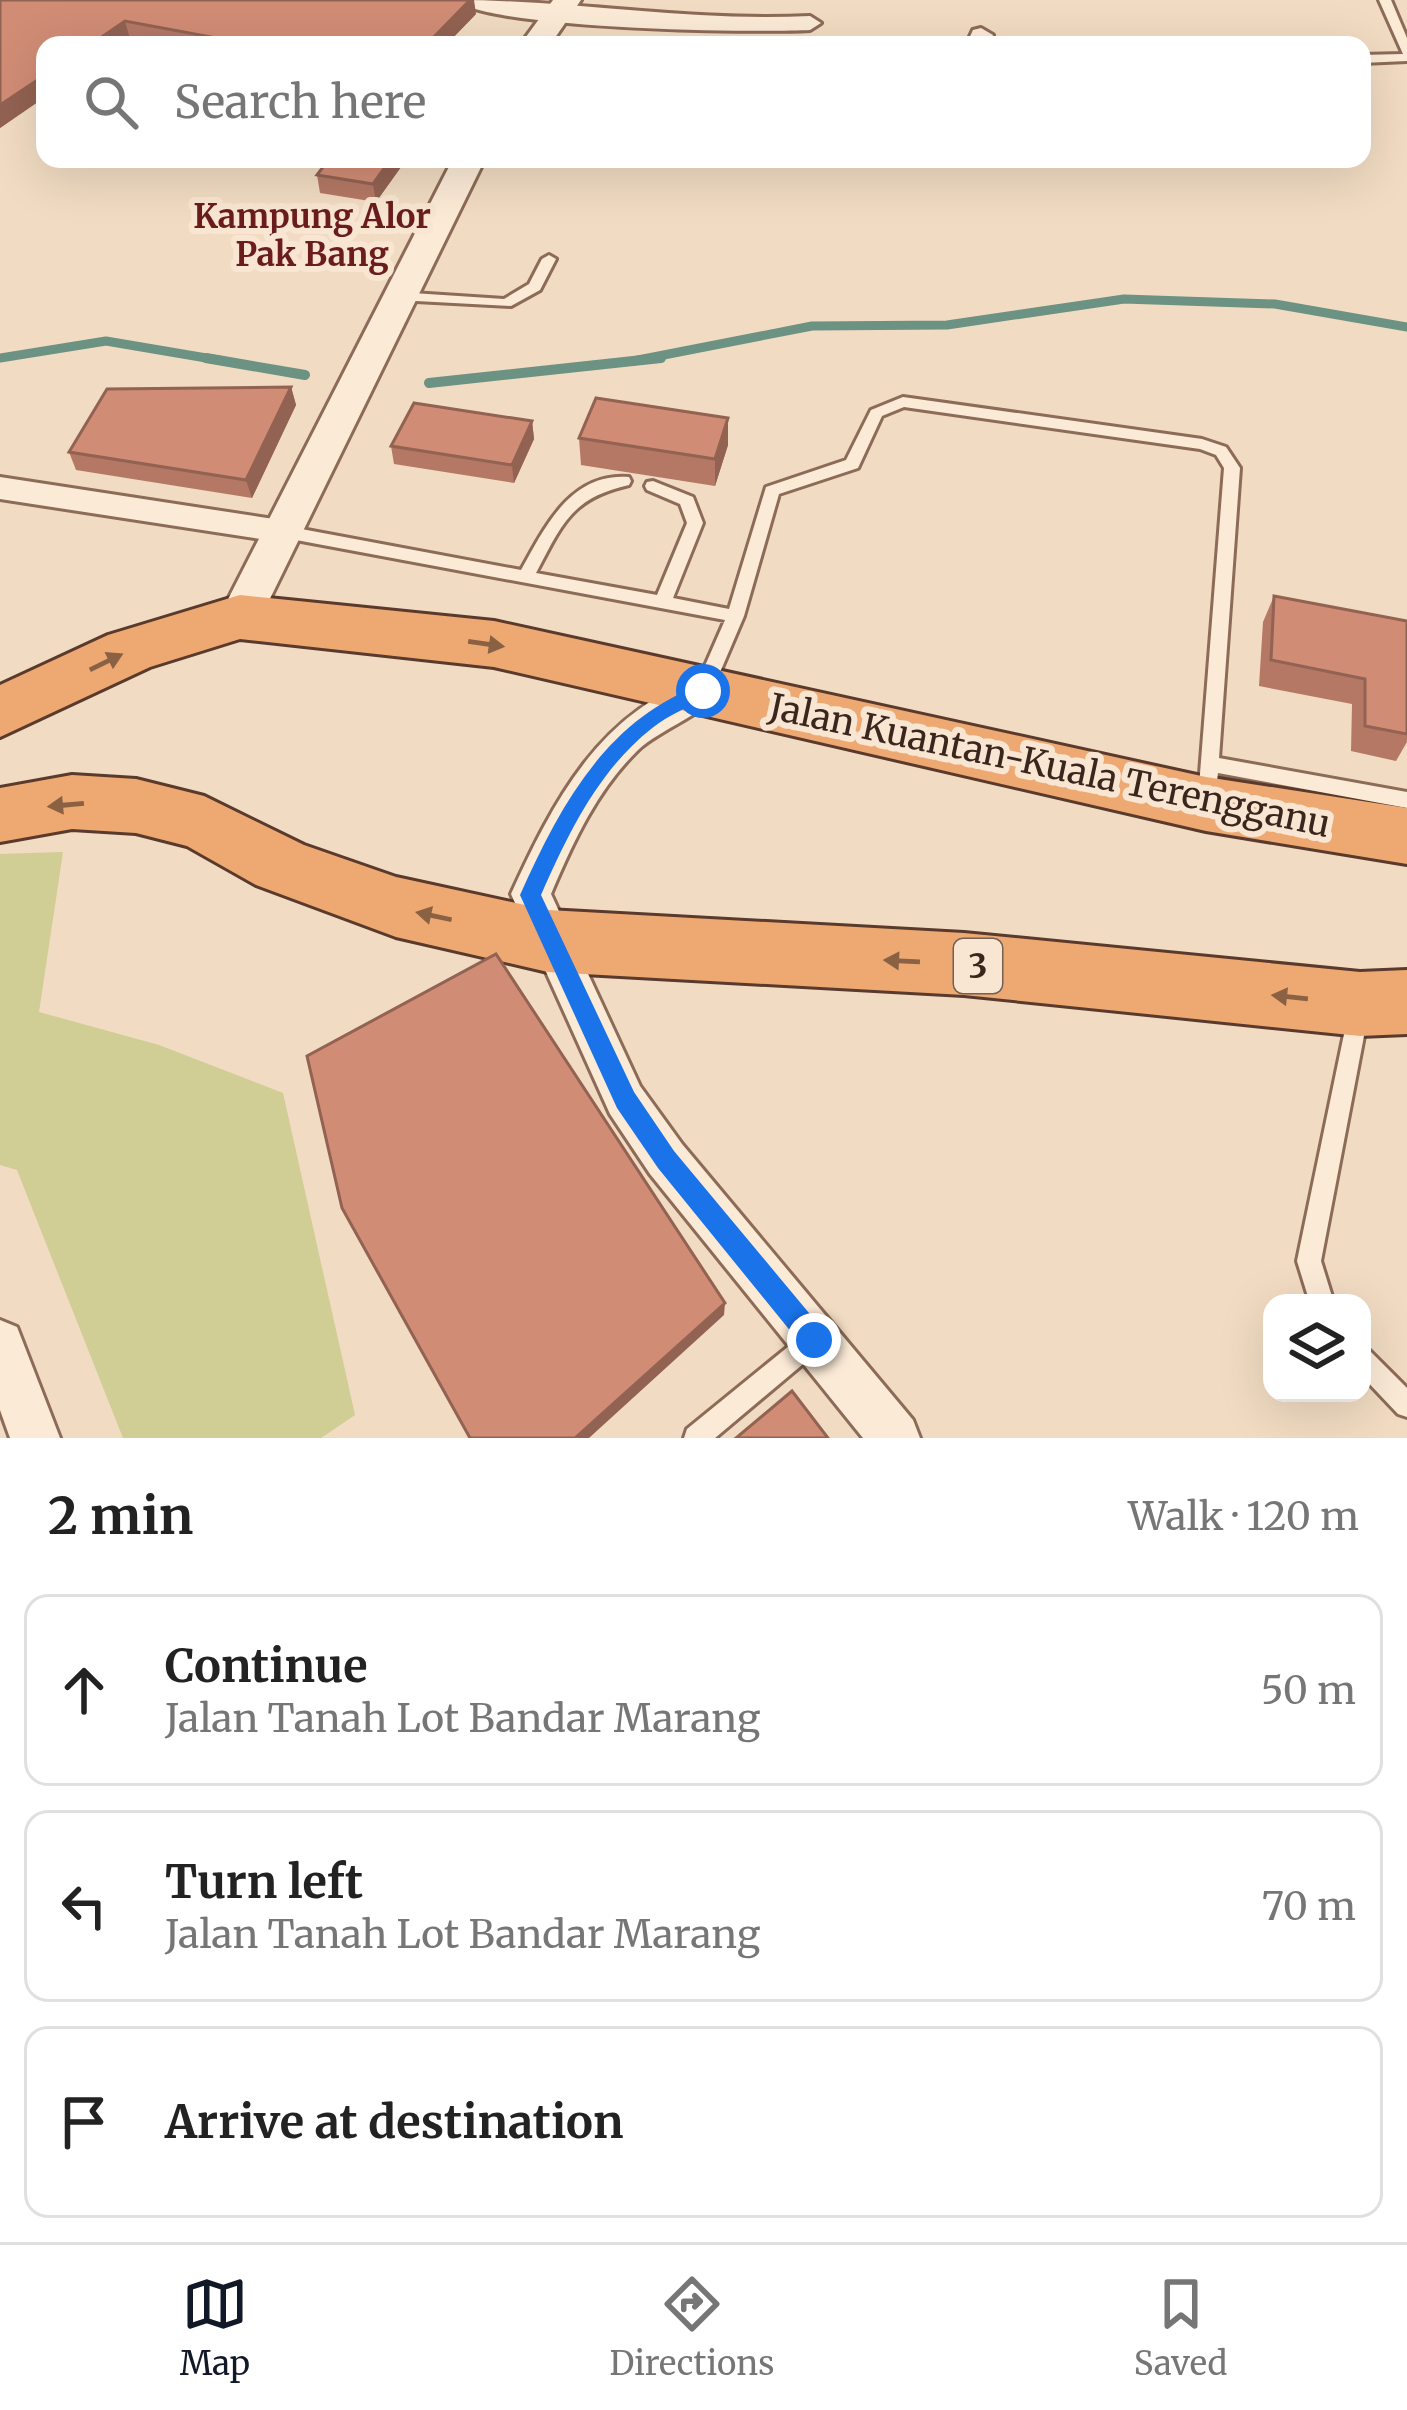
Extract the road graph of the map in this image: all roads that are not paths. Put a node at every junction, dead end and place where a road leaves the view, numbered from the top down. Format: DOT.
graph roads {
  1 [pos="466,0"];
  2 [pos="1385,0"];
  3 [pos="562,7"];
  4 [pos="810,23"];
  5 [pos="542,36"];
  6 [pos="1407,54"];
  7 [pos="1371,57"];
  8 [pos="465,168"];
  9 [pos="549,259"];
  10 [pos="397,296"];
  11 [pos="623,482"];
  12 [pos="652,486"];
  13 [pos="0,488"];
  14 [pos="280,531"];
  15 [pos="525,577"];
  16 [pos="663,602"];
  17 [pos="735,616"];
  18 [pos="240,617"];
  19 [pos="703,691"];
  20 [pos="0,713"];
  21 [pos="1208,784"];
  22 [pos="1407,800"];
  23 [pos="0,815"];
  24 [pos="1407,836"];
  25 [pos="548,941"];
  26 [pos="1384,1003"];
  27 [pos="1319,1294"];
  28 [pos="814,1340"];
  29 [pos="0,1344"];
  30 [pos="1371,1367"];
  31 [pos="1407,1405"];
  32 [pos="35,1438"];
  33 [pos="696,1438"];
  34 [pos="895,1438"];
  1 -- 3 [label="street"];
  2 -- 6 [label="lane"];
  3 -- 4 [label="street"];
  3 -- 5 [label="street"];
  6 -- 7 [label="lane"];
  8 -- 10 [label="street"];
  9 -- 10 [label="lane"];
  10 -- 14 [label="street"];
  11 -- 15 [label="lane"];
  12 -- 16 [label="lane"];
  13 -- 14 [label="street"];
  14 -- 15 [label="lane"];
  14 -- 18 [label="street"];
  15 -- 16 [label="lane"];
  16 -- 17 [label="lane"];
  17 -- 19 [label="lane"];
  17 -- 21 [label="lane"];
  18 -- 19 [label="highway, Jalan Kuantan-Kuala Terengganu, one-way"];
  20 -- 18 [label="highway, Jalan Kuantan-Kuala Terengganu, one-way"];
  19 -- 21 [label="highway, Jalan Kuantan-Kuala Terengganu"];
  19 -- 25 [label="street"];
  21 -- 22 [label="lane"];
  21 -- 24 [label="highway, Jalan Kuantan-Kuala Terengganu"];
  25 -- 23 [label="highway, 3, one-way"];
  26 -- 25 [label="highway, 3, one-way"];
  25 -- 28 [label="street"];
  26 -- 27 [label="lane"];
  28 -- 33 [label="lane"];
  28 -- 34 [label="street"];
  29 -- 32 [label="street"];
  30 -- 31 [label="lane"];
}
